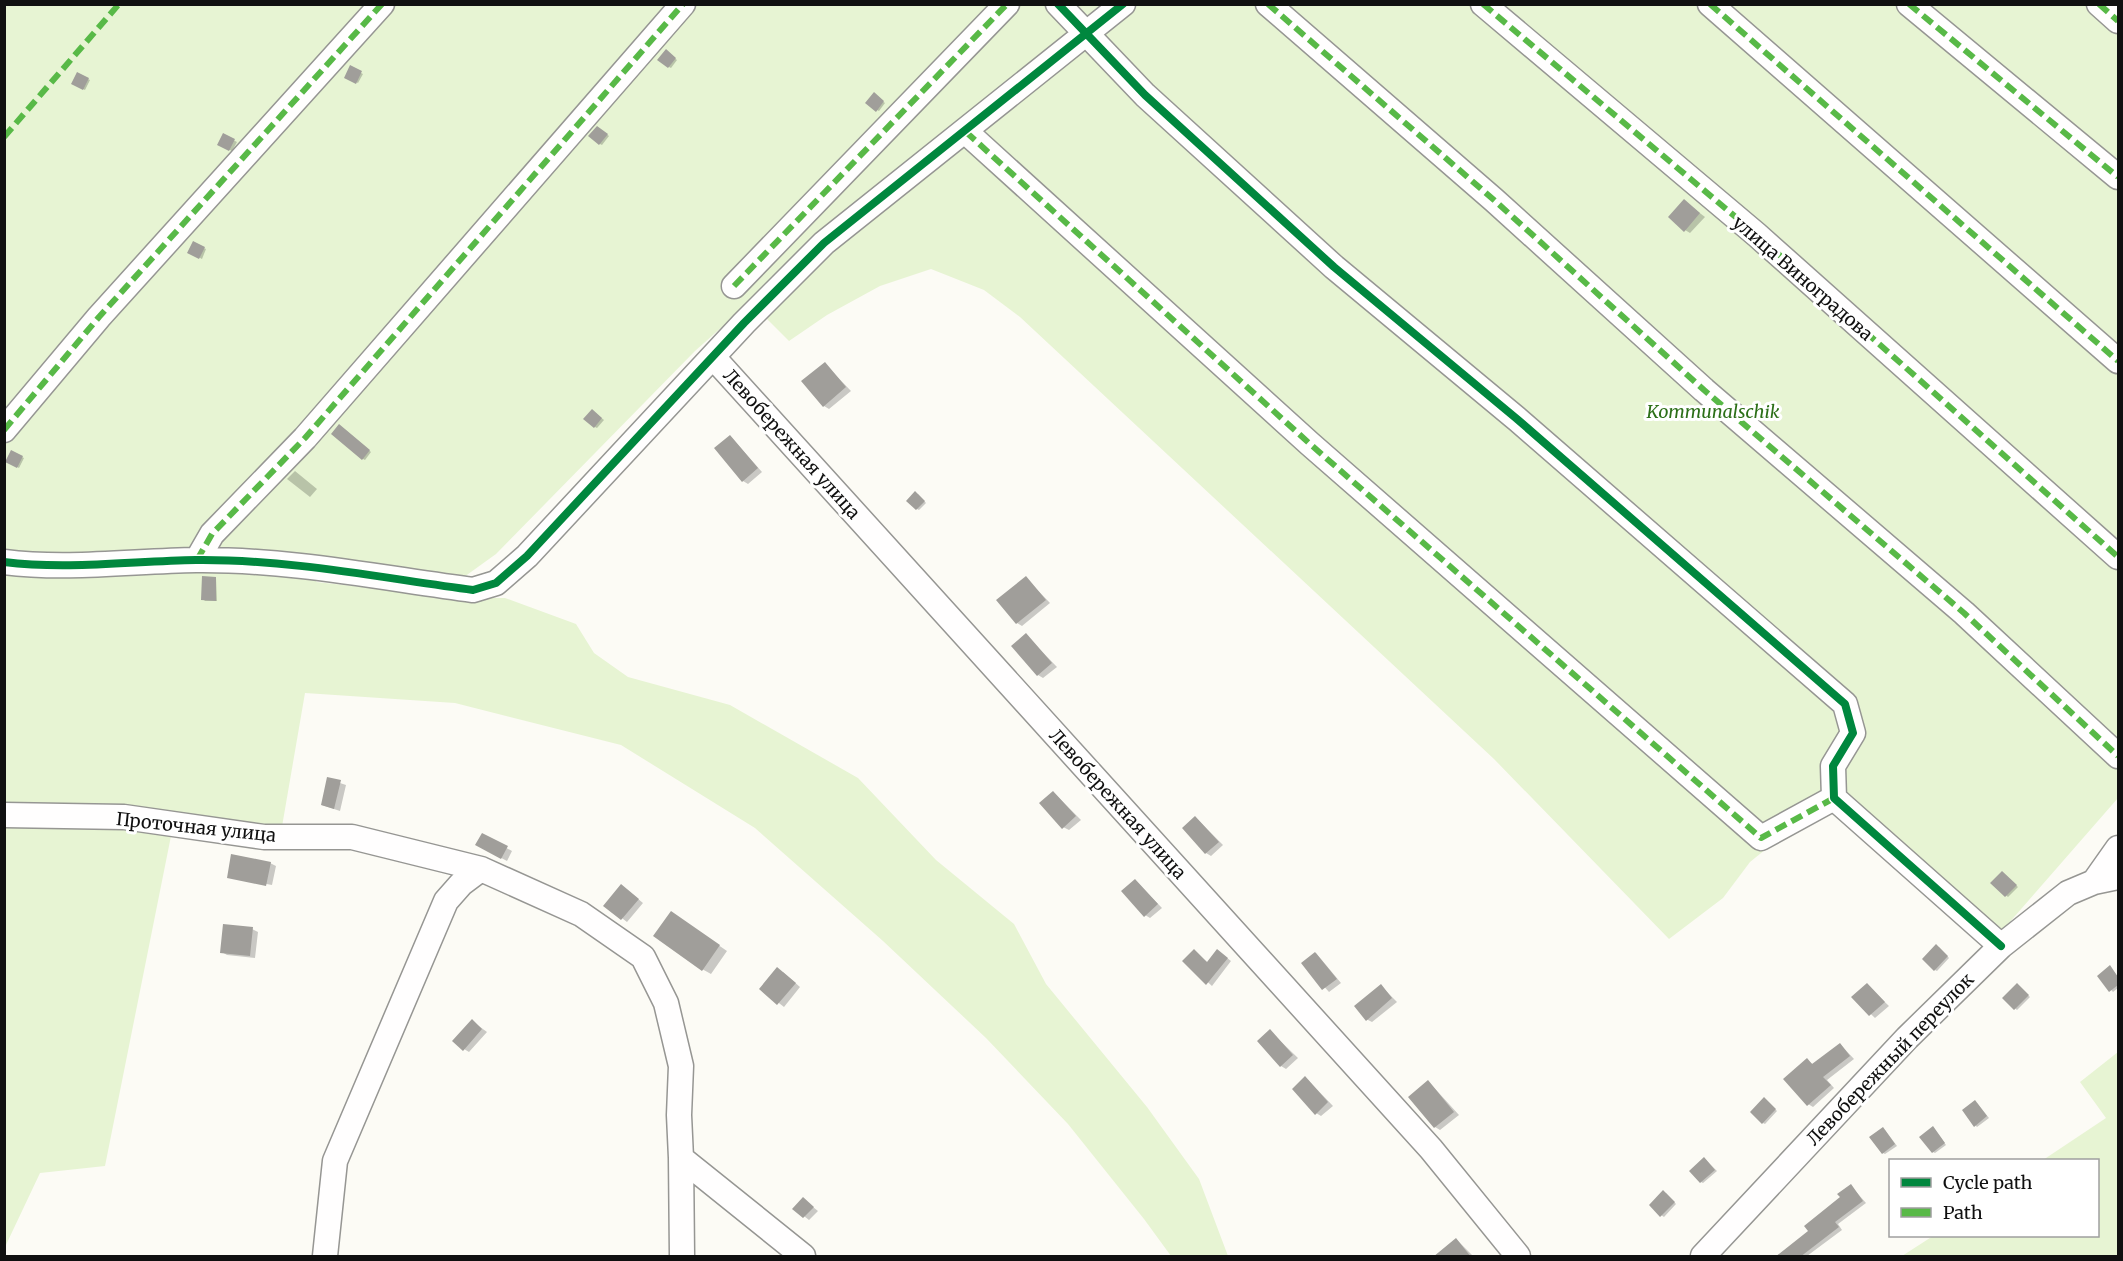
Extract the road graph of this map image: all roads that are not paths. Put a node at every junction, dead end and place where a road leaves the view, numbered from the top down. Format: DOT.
graph roads {
  1 [pos="382,4"];
  2 [pos="683,4"];
  3 [pos="1007,4"];
  4 [pos="1058,4"];
  5 [pos="1123,4"];
  6 [pos="1268,4"];
  7 [pos="1483,4"];
  8 [pos="1710,4"];
  9 [pos="1909,4"];
  10 [pos="2099,4"];
  11 [pos="2118,21"];
  12 [pos="1087,34"];
  13 [pos="966,132"];
  14 [pos="2118,177"];
  15 [pos="734,286"];
  16 [pos="713,357"];
  17 [pos="2118,361"];
  18 [pos="4,430"];
  19 [pos="2118,557"];
  20 [pos="197,560"];
  21 [pos="4,562"];
  22 [pos="2118,756"];
  23 [pos="1834,798"];
  24 [pos="4,815"];
  25 [pos="2118,848"];
  26 [pos="481,869"];
  27 [pos="2118,877"];
  28 [pos="2094,882"];
  29 [pos="2001,946"];
  30 [pos="681,1158"];
  31 [pos="325,1257"];
  32 [pos="682,1257"];
  33 [pos="803,1257"];
  34 [pos="1518,1257"];
  35 [pos="1703,1257"];
  1 -- 18 [label="street"];
  2 -- 20 [label="street"];
  3 -- 15 [label="street"];
  4 -- 12 [label="street"];
  5 -- 12 [label="street"];
  6 -- 22 [label="street"];
  7 -- 19 [label="street, улица Виноградова"];
  8 -- 17 [label="street"];
  9 -- 14 [label="street"];
  10 -- 11 [label="street"];
  12 -- 13 [label="street"];
  12 -- 23 [label="street"];
  13 -- 16 [label="street"];
  13 -- 23 [label="street"];
  16 -- 20 [label="street"];
  16 -- 34 [label="street, Левобережная улица"];
  20 -- 21 [label="street"];
  23 -- 29 [label="street"];
  24 -- 26 [label="street, Проточная улица"];
  25 -- 28 [label="street"];
  26 -- 30 [label="street, Проточная улица"];
  26 -- 31 [label="street"];
  27 -- 28 [label="street, Левобережный переулок"];
  28 -- 29 [label="street, Левобережный переулок"];
  29 -- 35 [label="street, Левобережный переулок"];
  30 -- 32 [label="street, Проточная улица"];
  30 -- 33 [label="street"];
}
